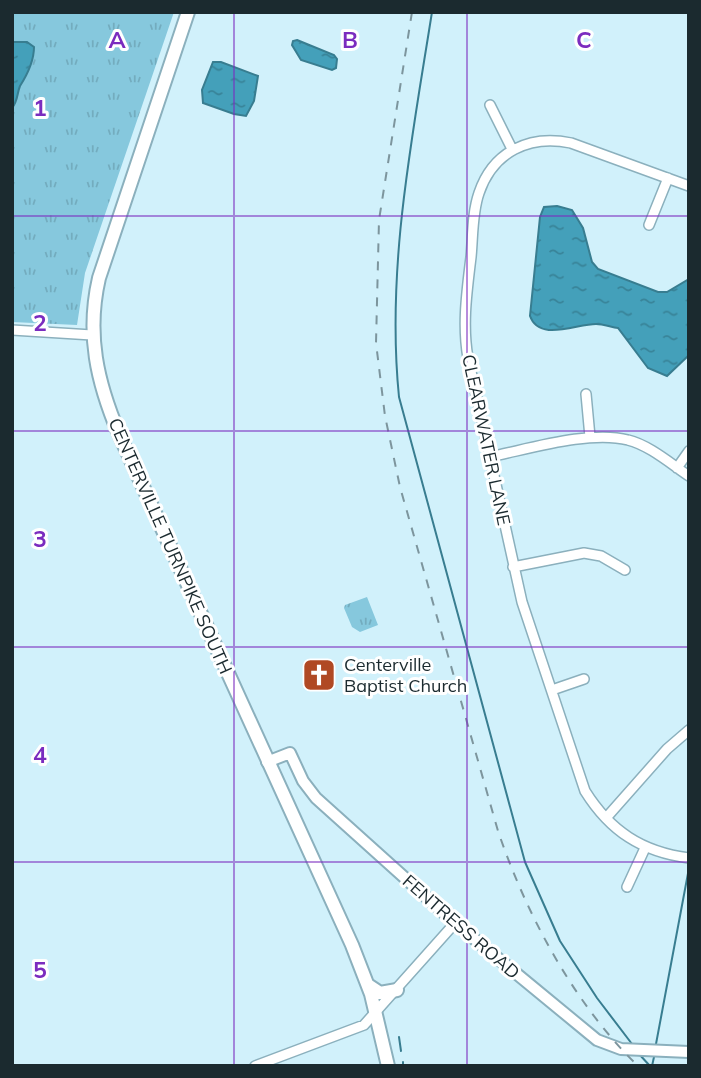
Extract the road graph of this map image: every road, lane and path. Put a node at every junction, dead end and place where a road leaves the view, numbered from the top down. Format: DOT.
graph roads {
  1 [pos="188,12"];
  2 [pos="490,105"];
  3 [pos="512,149"];
  4 [pos="667,178"];
  5 [pos="689,187"];
  6 [pos="649,225"];
  7 [pos="12,330"];
  8 [pos="92,335"];
  9 [pos="586,394"];
  10 [pos="590,437"];
  11 [pos="689,451"];
  12 [pos="489,457"];
  13 [pos="677,468"];
  14 [pos="689,476"];
  15 [pos="513,567"];
  16 [pos="625,570"];
  17 [pos="584,679"];
  18 [pos="552,690"];
  19 [pos="689,730"];
  20 [pos="267,762"];
  21 [pos="606,818"];
  22 [pos="645,848"];
  23 [pos="689,858"];
  24 [pos="627,887"];
  25 [pos="455,923"];
  26 [pos="368,985"];
  27 [pos="397,990"];
  28 [pos="376,1013"];
  29 [pos="689,1052"];
  30 [pos="255,1066"];
  31 [pos="388,1066"];
  1 -- 8 [label="main road, CENTERVILLE TURNPIKE SOUTH"];
  2 -- 3 [label="street"];
  3 -- 4 [label="street"];
  3 -- 12 [label="street, CLEARWATER LANE"];
  4 -- 5 [label="street"];
  4 -- 6 [label="street"];
  7 -- 8 [label="street"];
  8 -- 20 [label="main road, CENTERVILLE TURNPIKE SOUTH"];
  9 -- 10 [label="street"];
  10 -- 12 [label="street"];
  10 -- 13 [label="street"];
  11 -- 13 [label="street"];
  12 -- 15 [label="street, CLEARWATER LANE"];
  13 -- 14 [label="street"];
  15 -- 16 [label="street"];
  15 -- 18 [label="street, CLEARWATER LANE"];
  17 -- 18 [label="street"];
  18 -- 21 [label="street, CLEARWATER LANE"];
  19 -- 21 [label="street"];
  20 -- 25 [label="street, FENTRESS ROAD"];
  20 -- 26 [label="main road, CENTERVILLE TURNPIKE SOUTH"];
  21 -- 22 [label="street, CLEARWATER LANE"];
  22 -- 23 [label="street, CLEARWATER LANE"];
  22 -- 24 [label="street"];
  25 -- 27 [label="street"];
  25 -- 29 [label="street, FENTRESS ROAD"];
  26 -- 27 [label="main road"];
  26 -- 28 [label="main road, CENTERVILLE TURNPIKE SOUTH"];
  27 -- 28 [label="street"];
  28 -- 30 [label="street"];
  28 -- 31 [label="main road, CENTERVILLE TURNPIKE SOUTH"];
}
